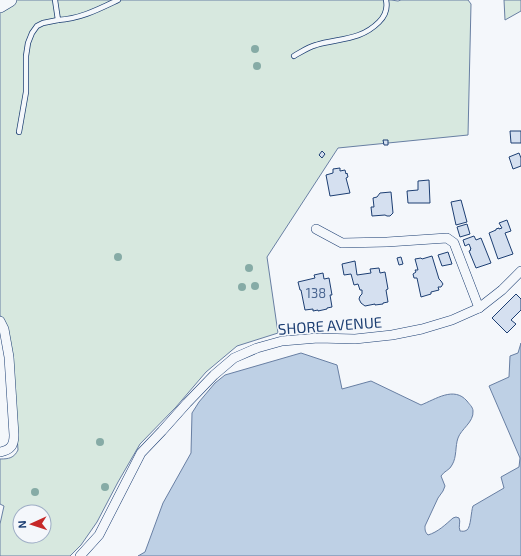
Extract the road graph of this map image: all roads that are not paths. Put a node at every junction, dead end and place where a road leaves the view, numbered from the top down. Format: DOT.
graph roads {
  1 [pos="10,0"];
  2 [pos="55,0"];
  3 [pos="118,0"];
  4 [pos="386,0"];
  5 [pos="0,6"];
  6 [pos="387,8"];
  7 [pos="392,8"];
  8 [pos="58,20"];
  9 [pos="294,56"];
  10 [pos="19,132"];
  11 [pos="316,229"];
  12 [pos="521,271"];
  13 [pos="479,308"];
  14 [pos="0,321"];
  15 [pos="0,452"];
  16 [pos="80,556"];
  1 -- 5 [label="main road"];
  2 -- 8 [label="lane"];
  3 -- 8 [label="lane"];
  4 -- 6 [label="lane"];
  6 -- 7 [label="lane"];
  6 -- 9 [label="lane"];
  8 -- 10 [label="lane"];
  11 -- 13 [label="street"];
  12 -- 13 [label="street, SHORE AVENUE"];
  13 -- 16 [label="street, SHORE AVENUE"];
  14 -- 15 [label="street"];
}
